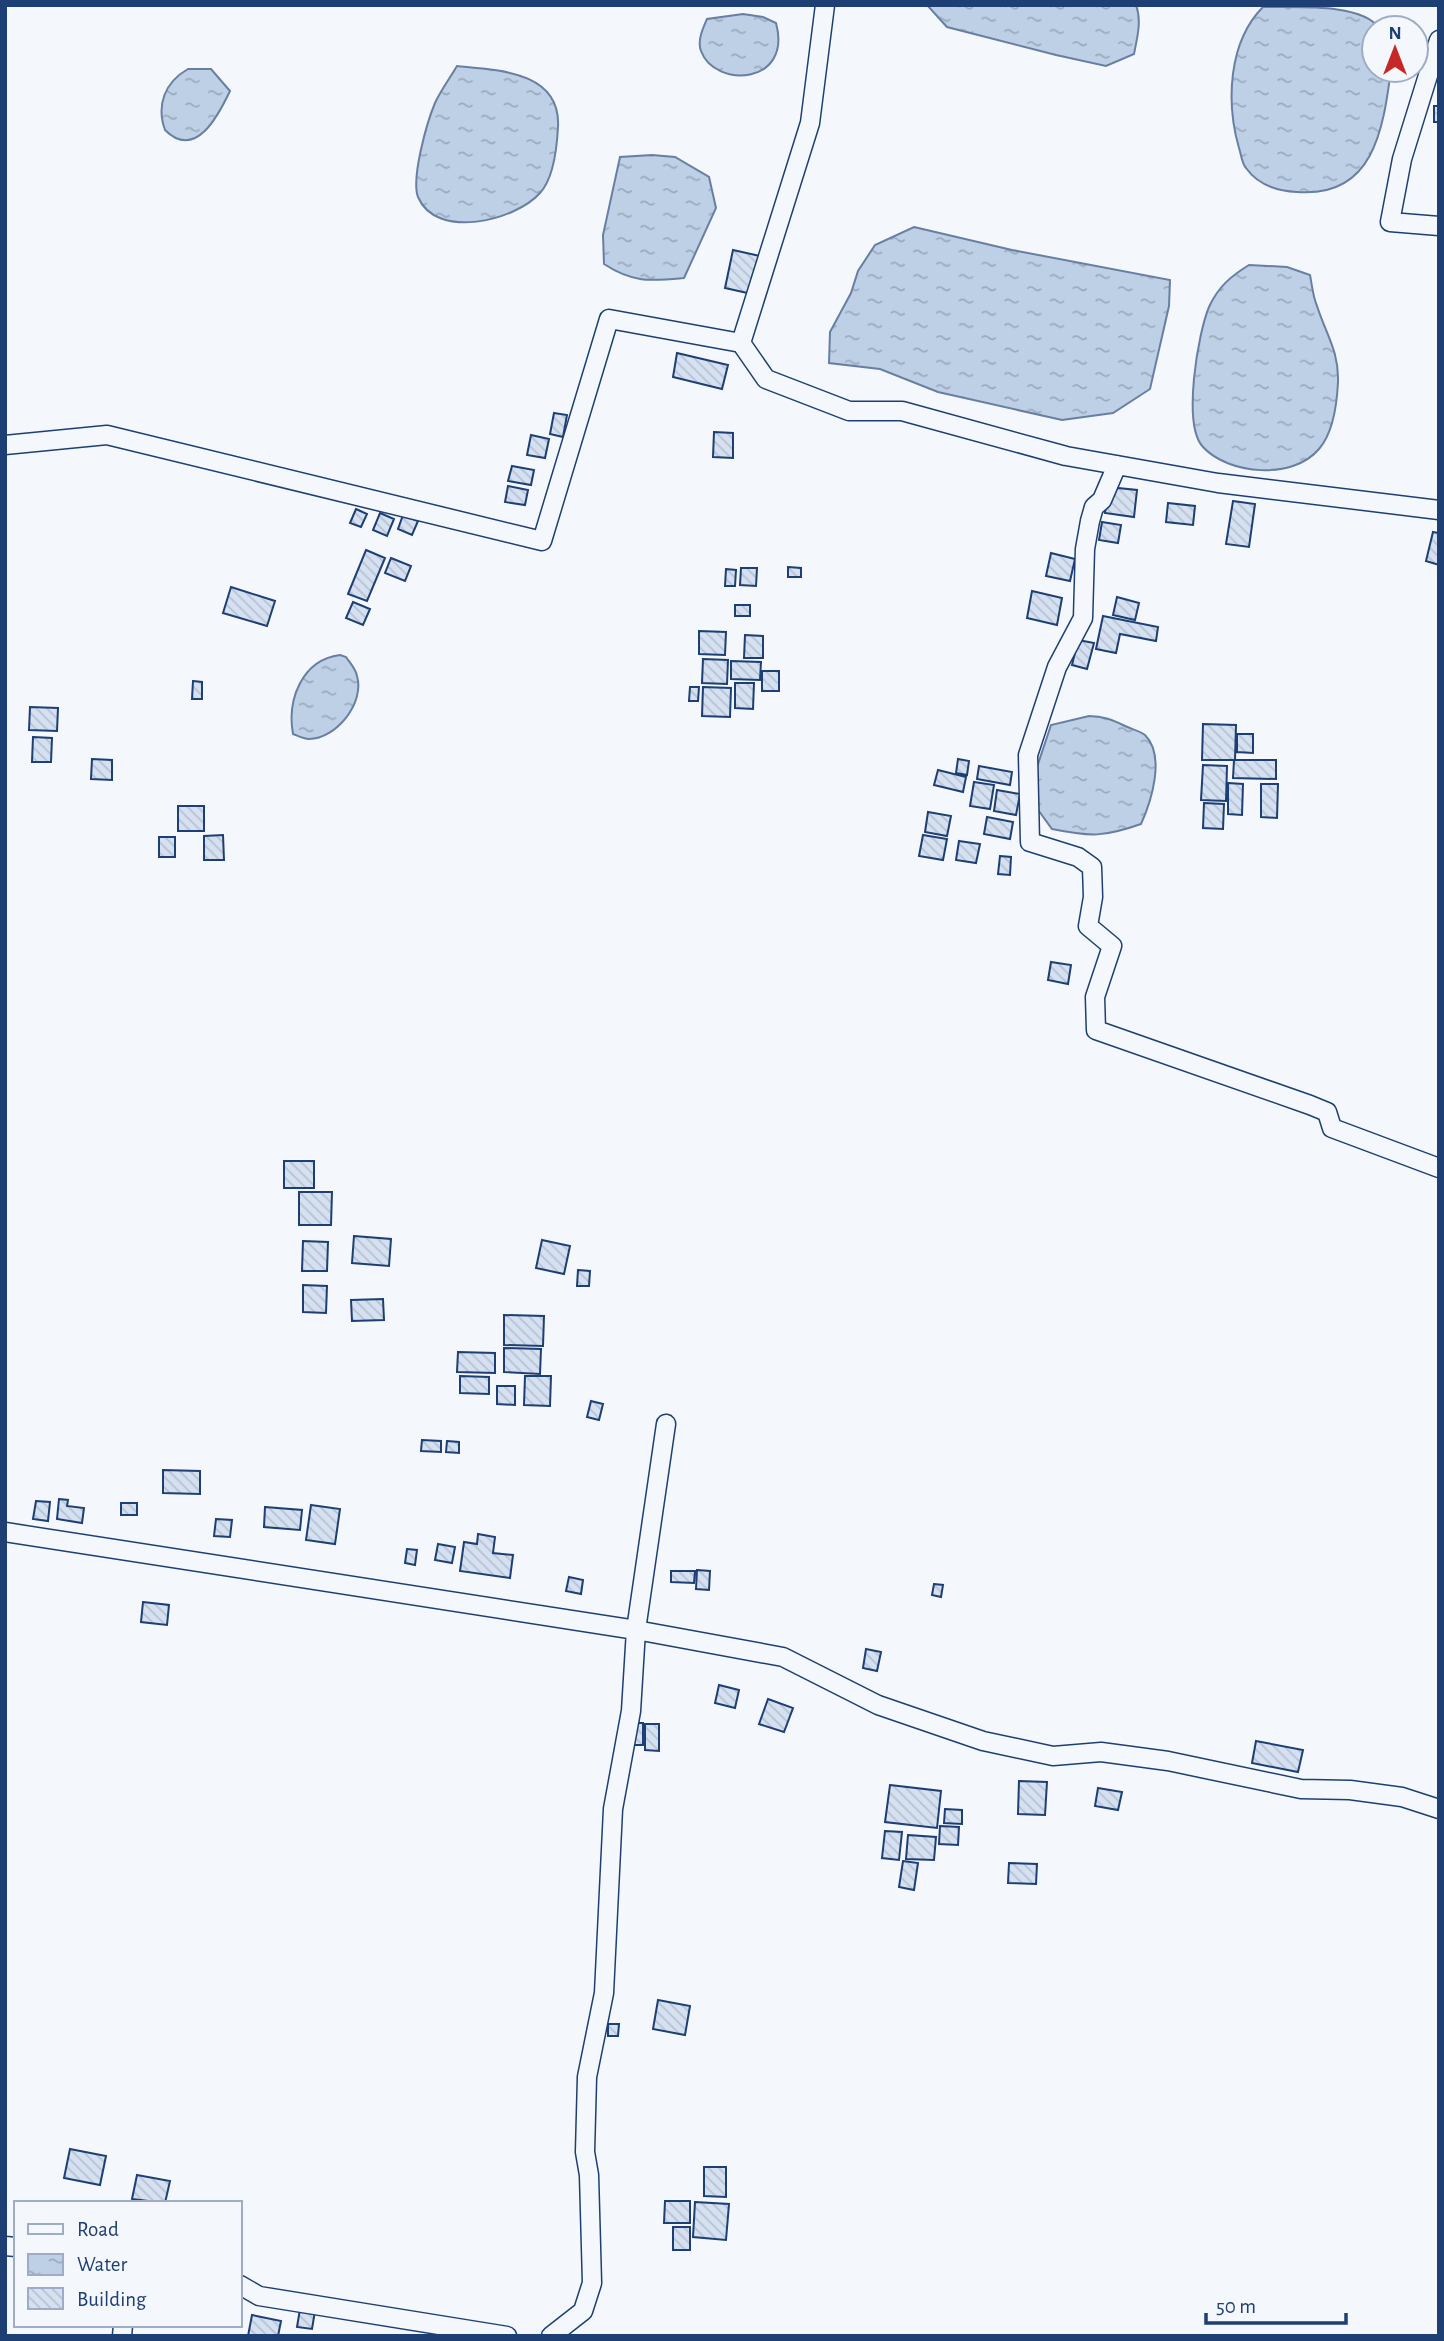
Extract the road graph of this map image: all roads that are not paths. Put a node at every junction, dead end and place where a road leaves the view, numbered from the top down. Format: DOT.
graph roads {
  1 [pos="825,5"];
  2 [pos="1439,40"];
  3 [pos="1439,226"];
  4 [pos="741,343"];
  5 [pos="5,445"];
  6 [pos="1117,465"];
  7 [pos="1439,510"];
  8 [pos="1439,1168"];
  9 [pos="666,1424"];
  10 [pos="5,1532"];
  11 [pos="636,1630"];
  12 [pos="1439,1809"];
  13 [pos="242,2286"];
  14 [pos="507,2336"];
  15 [pos="551,2336"];
  1 -- 4 [label="street"];
  2 -- 3 [label="street"];
  4 -- 5 [label="street"];
  4 -- 6 [label="street"];
  6 -- 7 [label="street"];
  6 -- 8 [label="street"];
  9 -- 11 [label="street"];
  10 -- 11 [label="street"];
  11 -- 12 [label="street"];
  11 -- 15 [label="street"];
  13 -- 14 [label="street"];
}
